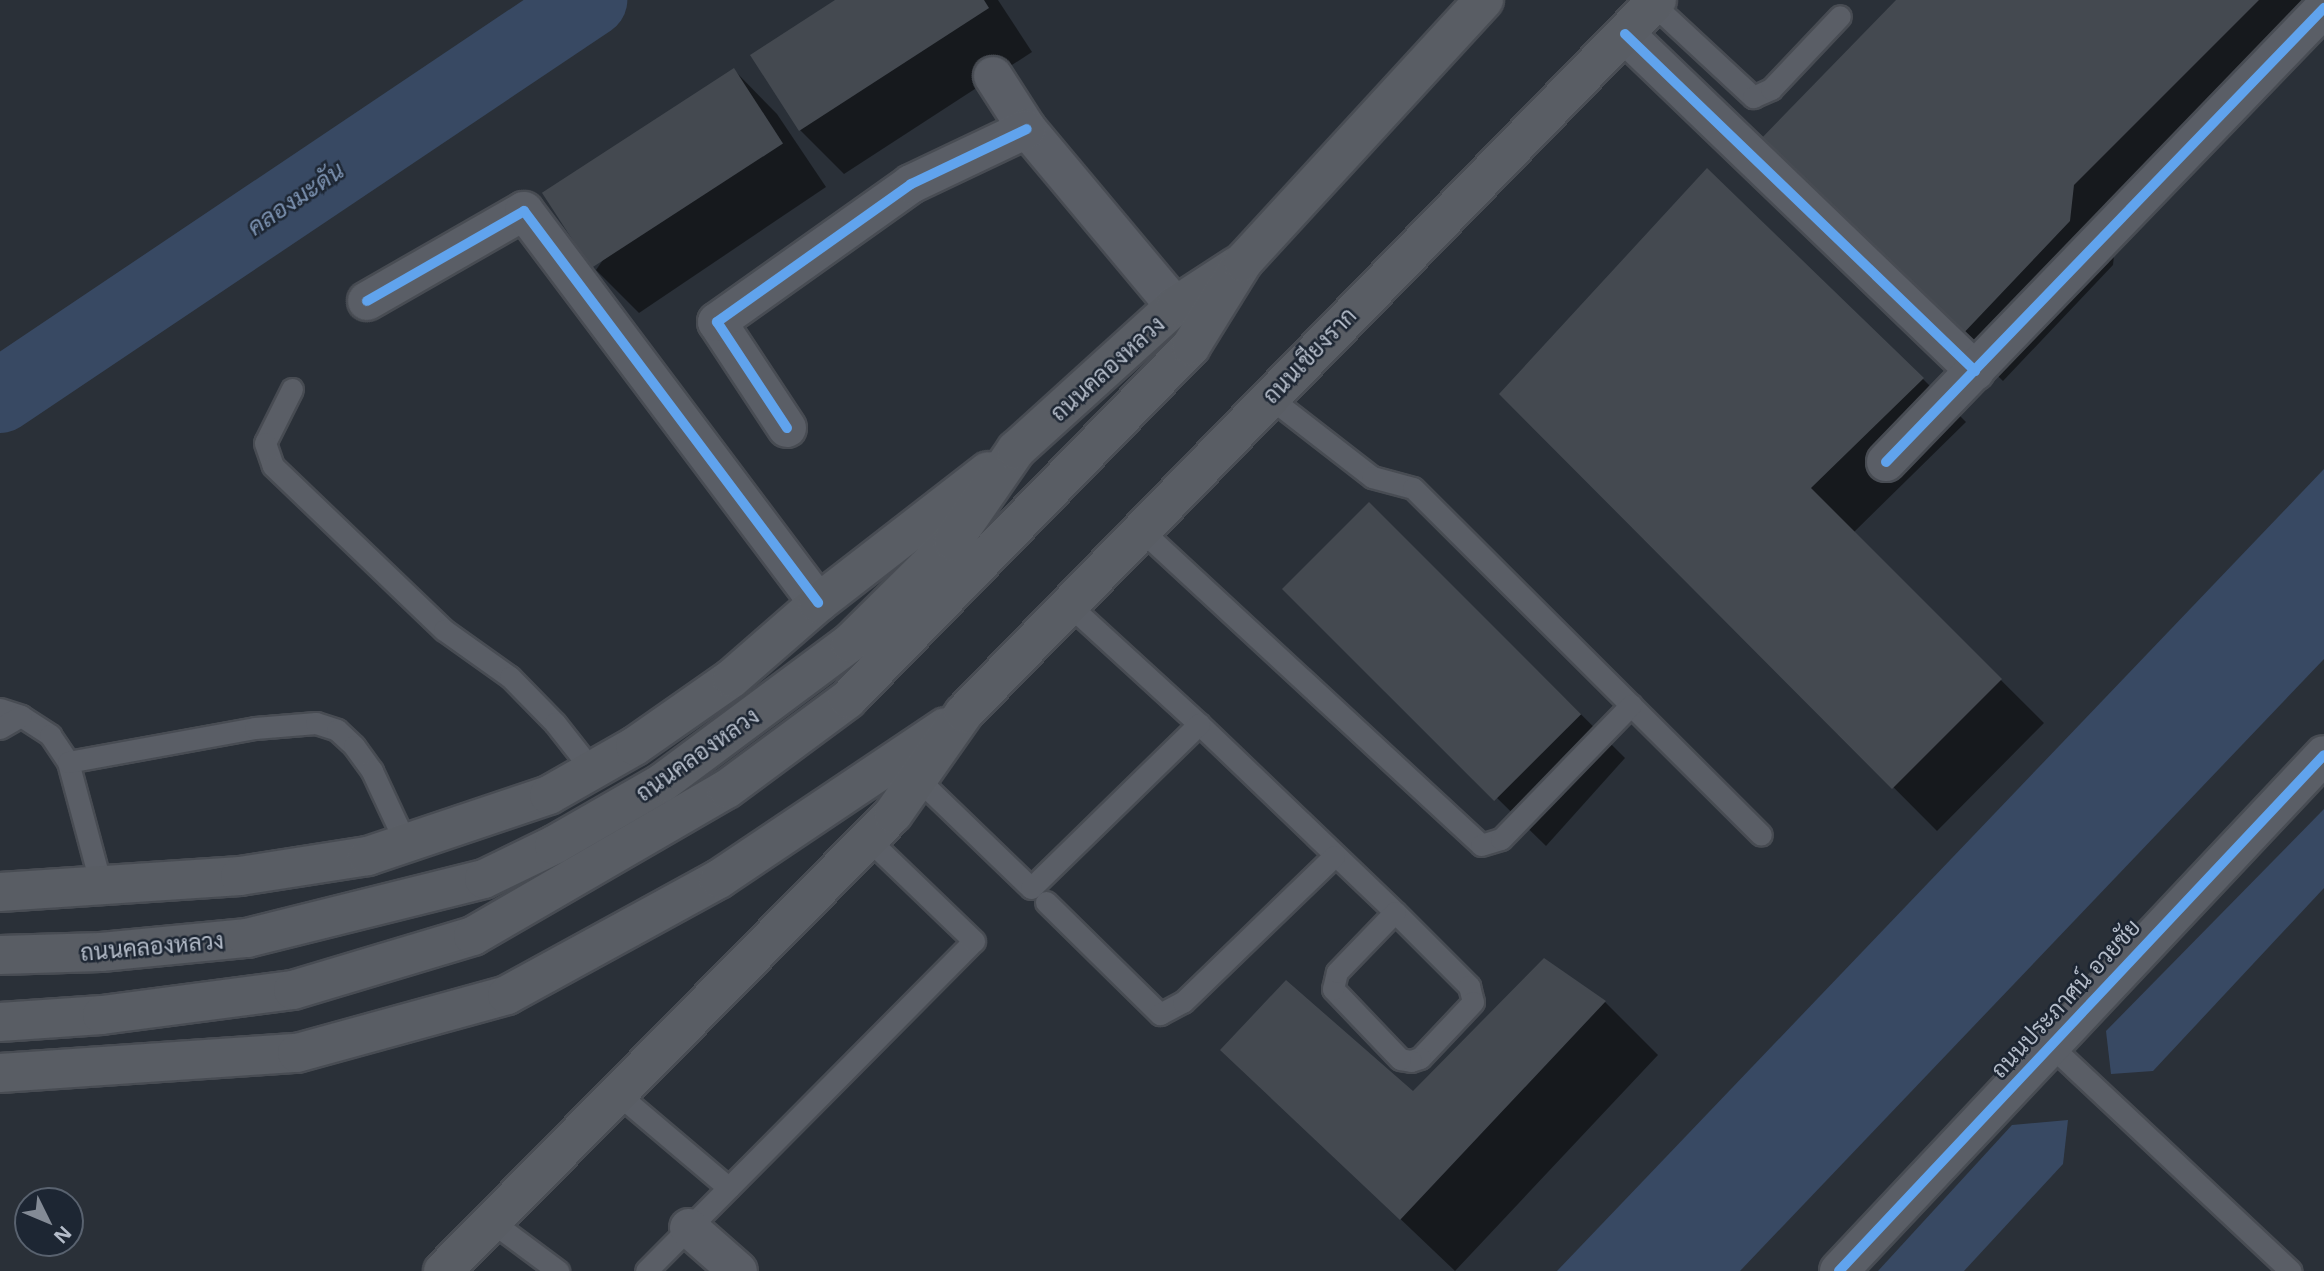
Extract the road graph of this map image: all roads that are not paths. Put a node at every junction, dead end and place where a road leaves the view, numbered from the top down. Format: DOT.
graph roads {
  1 [pos="1484,0"];
  2 [pos="1655,2"];
  3 [pos="2324,8"];
  4 [pos="1840,16"];
  5 [pos="1625,34"];
  6 [pos="993,76"];
  7 [pos="1027,129"];
  8 [pos="1242,262"];
  9 [pos="368,302"];
  10 [pos="1175,306"];
  11 [pos="1975,371"];
  12 [pos="292,389"];
  13 [pos="1269,397"];
  14 [pos="788,429"];
  15 [pos="1016,450"];
  16 [pos="1886,462"];
  17 [pos="1139,528"];
  18 [pos="818,603"];
  19 [pos="1068,604"];
  20 [pos="1631,705"];
  21 [pos="0,709"];
  22 [pos="964,713"];
  23 [pos="21,716"];
  24 [pos="1199,724"];
  25 [pos="0,728"];
  26 [pos="2324,755"];
  27 [pos="68,762"];
  28 [pos="592,770"];
  29 [pos="918,779"];
  30 [pos="1761,835"];
  31 [pos="868,839"];
  32 [pos="406,844"];
  33 [pos="1334,856"];
  34 [pos="101,885"];
  35 [pos="0,892"];
  36 [pos="1046,902"];
  37 [pos="1395,912"];
  38 [pos="0,955"];
  39 [pos="0,1022"];
  40 [pos="2050,1045"];
  41 [pos="0,1073"];
  42 [pos="618,1094"];
  43 [pos="729,1188"];
  44 [pos="491,1221"];
  45 [pos="689,1228"];
  46 [pos="734,1270"];
  47 [pos="443,1271"];
  48 [pos="558,1271"];
  49 [pos="646,1271"];
  50 [pos="1839,1271"];
  51 [pos="2291,1271"];
  1 -- 8 [label="main road"];
  2 -- 4 [label="lane"];
  2 -- 5 [label="main road, ถนนเชียงราก"];
  3 -- 11 [label="street"];
  5 -- 11 [label="street"];
  5 -- 13 [label="main road, ถนนเชียงราก"];
  6 -- 7 [label="street"];
  7 -- 10 [label="street"];
  7 -- 14 [label="street"];
  8 -- 10 [label="main road, ถนนคลองหลวง"];
  8 -- 39 [label="main road"];
  9 -- 18 [label="street"];
  10 -- 15 [label="main road, ถนนคลองหลวง"];
  11 -- 16 [label="street"];
  12 -- 28 [label="lane"];
  13 -- 17 [label="main road, ถนนเชียงราก"];
  13 -- 20 [label="lane"];
  15 -- 18 [label="main road"];
  15 -- 38 [label="main road, ถนนคลองหลวง"];
  17 -- 19 [label="main road, ถนนเชียงราก"];
  17 -- 20 [label="lane"];
  18 -- 28 [label="main road"];
  19 -- 22 [label="main road, ถนนเชียงราก"];
  19 -- 24 [label="lane"];
  20 -- 30 [label="lane"];
  21 -- 23 [label="lane"];
  22 -- 29 [label="main road"];
  22 -- 41 [label="main road"];
  23 -- 25 [label="lane"];
  23 -- 27 [label="lane"];
  24 -- 29 [label="lane"];
  24 -- 33 [label="lane"];
  26 -- 40 [label="street, ถนนประภาศน์ อวยชัย"];
  27 -- 32 [label="lane"];
  27 -- 34 [label="lane"];
  28 -- 32 [label="main road"];
  29 -- 31 [label="main road"];
  31 -- 42 [label="main road"];
  31 -- 43 [label="lane"];
  32 -- 34 [label="main road"];
  33 -- 36 [label="lane"];
  33 -- 37 [label="lane"];
  34 -- 35 [label="main road"];
  37 -- 37 [label="lane"];
  40 -- 50 [label="street, ถนนประภาศน์ อวยชัย"];
  40 -- 51 [label="lane"];
  42 -- 43 [label="lane"];
  42 -- 44 [label="main road"];
  43 -- 45 [label="lane"];
  44 -- 47 [label="main road"];
  44 -- 48 [label="lane"];
  45 -- 46 [label="street"];
  45 -- 49 [label="lane"];
}
